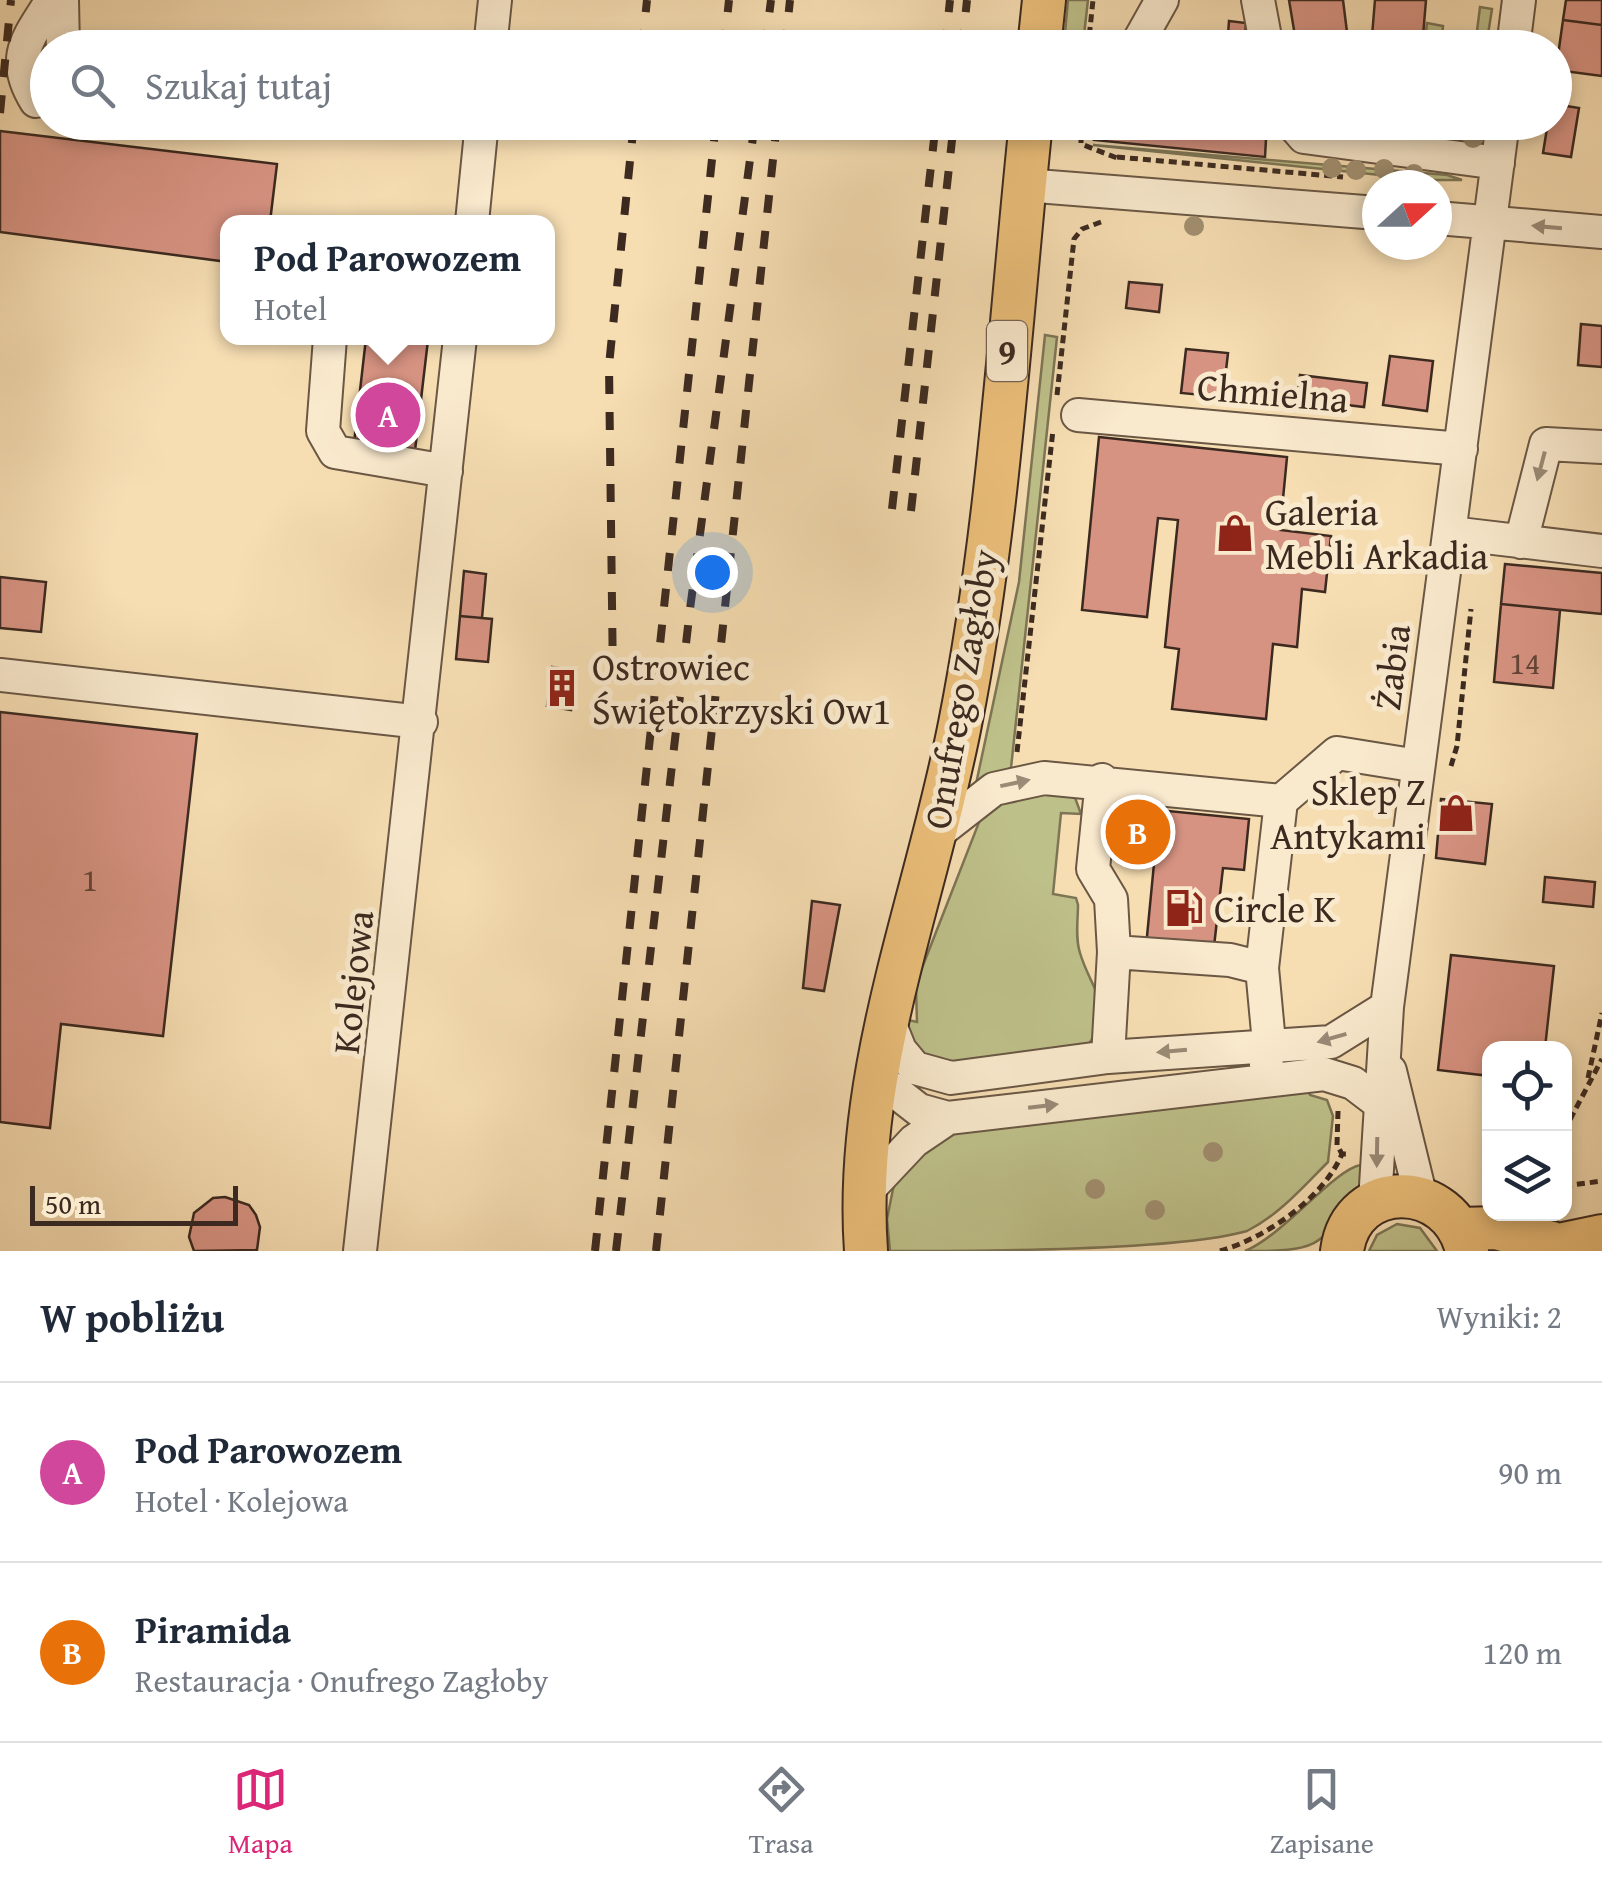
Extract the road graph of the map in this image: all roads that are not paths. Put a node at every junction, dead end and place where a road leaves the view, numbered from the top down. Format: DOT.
graph roads {
  1 [pos="52,0"];
  2 [pos="62,0"];
  3 [pos="496,0"];
  4 [pos="1044,0"];
  5 [pos="1162,0"];
  6 [pos="1258,0"];
  7 [pos="1519,0"];
  8 [pos="33,30"];
  9 [pos="63,30"];
  10 [pos="492,30"];
  11 [pos="1041,30"];
  12 [pos="1145,30"];
  13 [pos="1264,30"];
  14 [pos="1515,30"];
  15 [pos="30,34"];
  16 [pos="30,91"];
  17 [pos="480,140"];
  18 [pos="1029,140"];
  19 [pos="1327,140"];
  20 [pos="1501,140"];
  21 [pos="1498,162"];
  22 [pos="1024,185"];
  23 [pos="1362,196"];
  24 [pos="473,215"];
  25 [pos="1452,219"];
  26 [pos="1492,222"];
  27 [pos="1602,232"];
  28 [pos="329,345"];
  29 [pos="459,345"];
  30 [pos="1063,414"];
  31 [pos="1602,447"];
  32 [pos="1461,448"];
  33 [pos="446,471"];
  34 [pos="1450,533"];
  35 [pos="1521,542"];
  36 [pos="1602,551"];
  37 [pos="0,675"];
  38 [pos="421,722"];
  39 [pos="1418,766"];
  40 [pos="1102,780"];
  41 [pos="1281,802"];
  42 [pos="935,835"];
  43 [pos="1114,952"];
  44 [pos="1262,968"];
  45 [pos="1386,1007"];
  46 [pos="886,1015"];
  47 [pos="1269,1043"];
  48 [pos="1384,1044"];
  49 [pos="1108,1057"];
  50 [pos="878,1078"];
  51 [pos="1263,1079"];
  52 [pos="1378,1102"];
  53 [pos="948,1118"];
  54 [pos="865,1193"];
  55 [pos="1420,1198"];
  56 [pos="1376,1202"];
  57 [pos="1602,1236"];
  58 [pos="1464,1240"];
  59 [pos="1541,1247"];
  60 [pos="1337,1249"];
  61 [pos="360,1251"];
  62 [pos="866,1251"];
  1 -- 8 [label="street"];
  2 -- 9 [label="street"];
  3 -- 10 [label="street"];
  4 -- 11 [label="main road"];
  5 -- 12 [label="street"];
  6 -- 13 [label="street"];
  7 -- 14 [label="street"];
  15 -- 16 [label="street"];
  17 -- 24 [label="street"];
  18 -- 22 [label="main road, Onufrego Zagłoby / 9"];
  19 -- 21 [label="street"];
  20 -- 21 [label="street, Żabia"];
  21 -- 26 [label="street, Żabia"];
  22 -- 23 [label="street"];
  22 -- 42 [label="main road, Onufrego Zagłoby / 9"];
  25 -- 26 [label="street"];
  27 -- 26 [label="street, one-way"];
  26 -- 32 [label="street, Żabia"];
  28 -- 33 [label="street"];
  29 -- 33 [label="street, Kolejowa"];
  30 -- 32 [label="street, Chmielna"];
  31 -- 35 [label="street, one-way"];
  32 -- 34 [label="street, Żabia"];
  33 -- 38 [label="street, Kolejowa"];
  34 -- 35 [label="street"];
  34 -- 39 [label="street, Żabia"];
  35 -- 36 [label="street"];
  37 -- 38 [label="street"];
  38 -- 61 [label="street, Kolejowa"];
  39 -- 41 [label="street"];
  39 -- 45 [label="street, Żabia"];
  40 -- 41 [label="street"];
  42 -- 40 [label="street, one-way"];
  40 -- 43 [label="street"];
  41 -- 44 [label="street"];
  42 -- 46 [label="main road, Onufrego Zagłoby / 9"];
  43 -- 44 [label="street"];
  43 -- 49 [label="street"];
  44 -- 47 [label="street"];
  45 -- 47 [label="street, one-way"];
  45 -- 48 [label="street, Żabia"];
  46 -- 49 [label="street"];
  46 -- 50 [label="main road, Onufrego Zagłoby / 9"];
  47 -- 49 [label="street, one-way"];
  47 -- 51 [label="street"];
  48 -- 52 [label="street, Żabia"];
  48 -- 55 [label="street, Żabia"];
  50 -- 53 [label="street"];
  50 -- 54 [label="main road, Onufrego Zagłoby / 9"];
  51 -- 52 [label="street"];
  53 -- 51 [label="street, one-way"];
  52 -- 56 [label="street, Żabia, one-way"];
  53 -- 54 [label="street"];
  54 -- 62 [label="main road, Onufrego Zagłoby / 9"];
  55 -- 56 [label="main road"];
  55 -- 58 [label="main road"];
  56 -- 60 [label="main road"];
  57 -- 59 [label="main road"];
  58 -- 59 [label="main road"];
}
